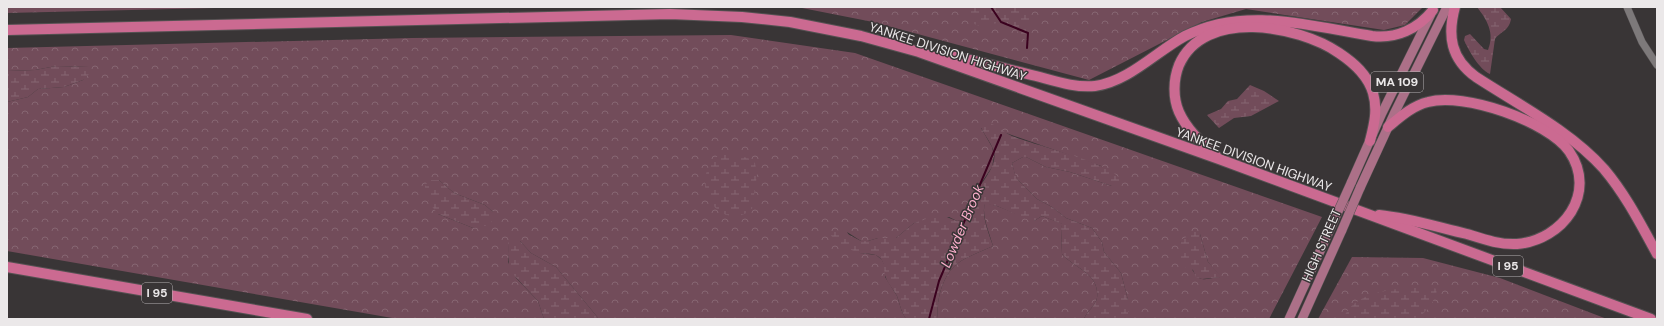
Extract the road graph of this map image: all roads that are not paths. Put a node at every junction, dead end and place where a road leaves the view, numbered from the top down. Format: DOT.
graph roads {
  1 [pos="1446,7"];
  2 [pos="1455,7"];
  3 [pos="1627,7"];
  4 [pos="1433,9"];
  5 [pos="7,30"];
  6 [pos="919,52"];
  7 [pos="1657,65"];
  8 [pos="1388,127"];
  9 [pos="1370,141"];
  10 [pos="1219,159"];
  11 [pos="1365,213"];
  12 [pos="1657,254"];
  13 [pos="7,267"];
  14 [pos="307,319"];
  15 [pos="1289,319"];
  16 [pos="1302,319"];
  17 [pos="1651,319"];
  1 -- 8 [label="main road, HIGH STREET / MA 109"];
  2 -- 12 [label="highway"];
  3 -- 7 [label="street"];
  4 -- 6 [label="highway"];
  4 -- 9 [label="main road, HIGH STREET / MA 109"];
  5 -- 6 [label="highway, YANKEE DIVISION HIGHWAY / I 95"];
  6 -- 10 [label="highway, YANKEE DIVISION HIGHWAY / I 95"];
  8 -- 11 [label="highway"];
  8 -- 16 [label="main road, HIGH STREET / MA 109, bridge"];
  9 -- 10 [label="highway"];
  9 -- 15 [label="main road, HIGH STREET / MA 109, bridge"];
  10 -- 11 [label="highway, YANKEE DIVISION HIGHWAY / I 95"];
  11 -- 17 [label="highway, YANKEE DIVISION HIGHWAY / I 95"];
  13 -- 14 [label="highway, I 95"];
}
